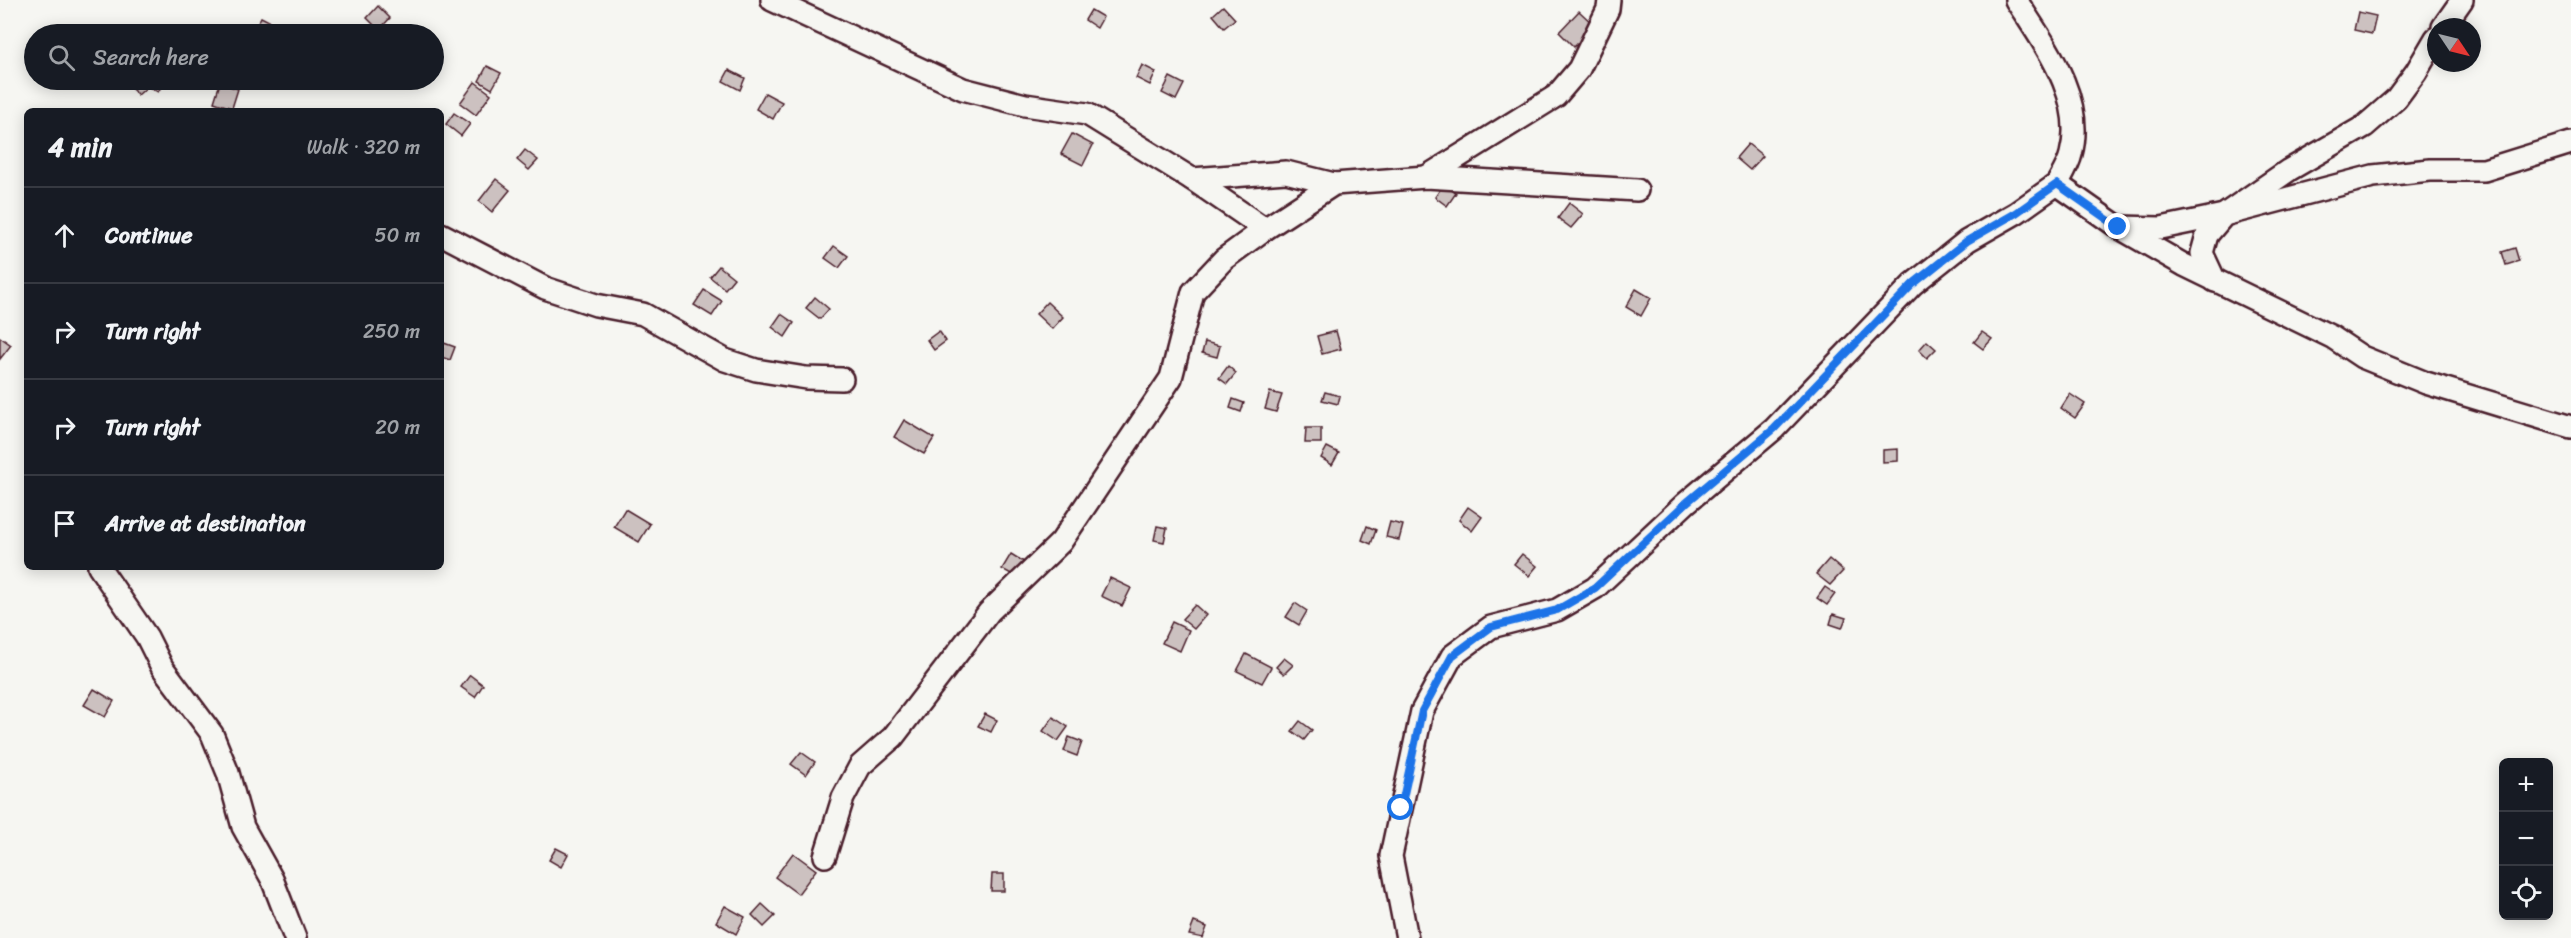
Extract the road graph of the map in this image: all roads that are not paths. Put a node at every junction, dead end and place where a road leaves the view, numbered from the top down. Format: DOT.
graph roads {
  1 [pos="772,0"];
  2 [pos="1609,0"];
  3 [pos="2016,0"];
  4 [pos="2462,0"];
  5 [pos="2449,18"];
  6 [pos="2427,53"];
  7 [pos="2571,143"];
  8 [pos="1426,177"];
  9 [pos="1192,179"];
  10 [pos="1334,184"];
  11 [pos="2057,184"];
  12 [pos="1637,190"];
  13 [pos="2224,214"];
  14 [pos="2118,227"];
  15 [pos="1265,229"];
  16 [pos="444,235"];
  17 [pos="2215,281"];
  18 [pos="842,380"];
  19 [pos="2571,427"];
  20 [pos="101,570"];
  21 [pos="825,856"];
  22 [pos="296,938"];
  23 [pos="1407,938"];
  1 -- 9 [label="street"];
  2 -- 8 [label="street"];
  3 -- 11 [label="street"];
  4 -- 5 [label="street"];
  6 -- 13 [label="street"];
  7 -- 13 [label="street"];
  8 -- 10 [label="street"];
  8 -- 12 [label="street"];
  9 -- 10 [label="street"];
  9 -- 15 [label="street"];
  10 -- 15 [label="street"];
  11 -- 14 [label="street"];
  11 -- 23 [label="street"];
  13 -- 14 [label="street"];
  13 -- 17 [label="street"];
  14 -- 17 [label="street"];
  15 -- 21 [label="street"];
  16 -- 18 [label="street"];
  17 -- 19 [label="street"];
  20 -- 22 [label="street"];
}
